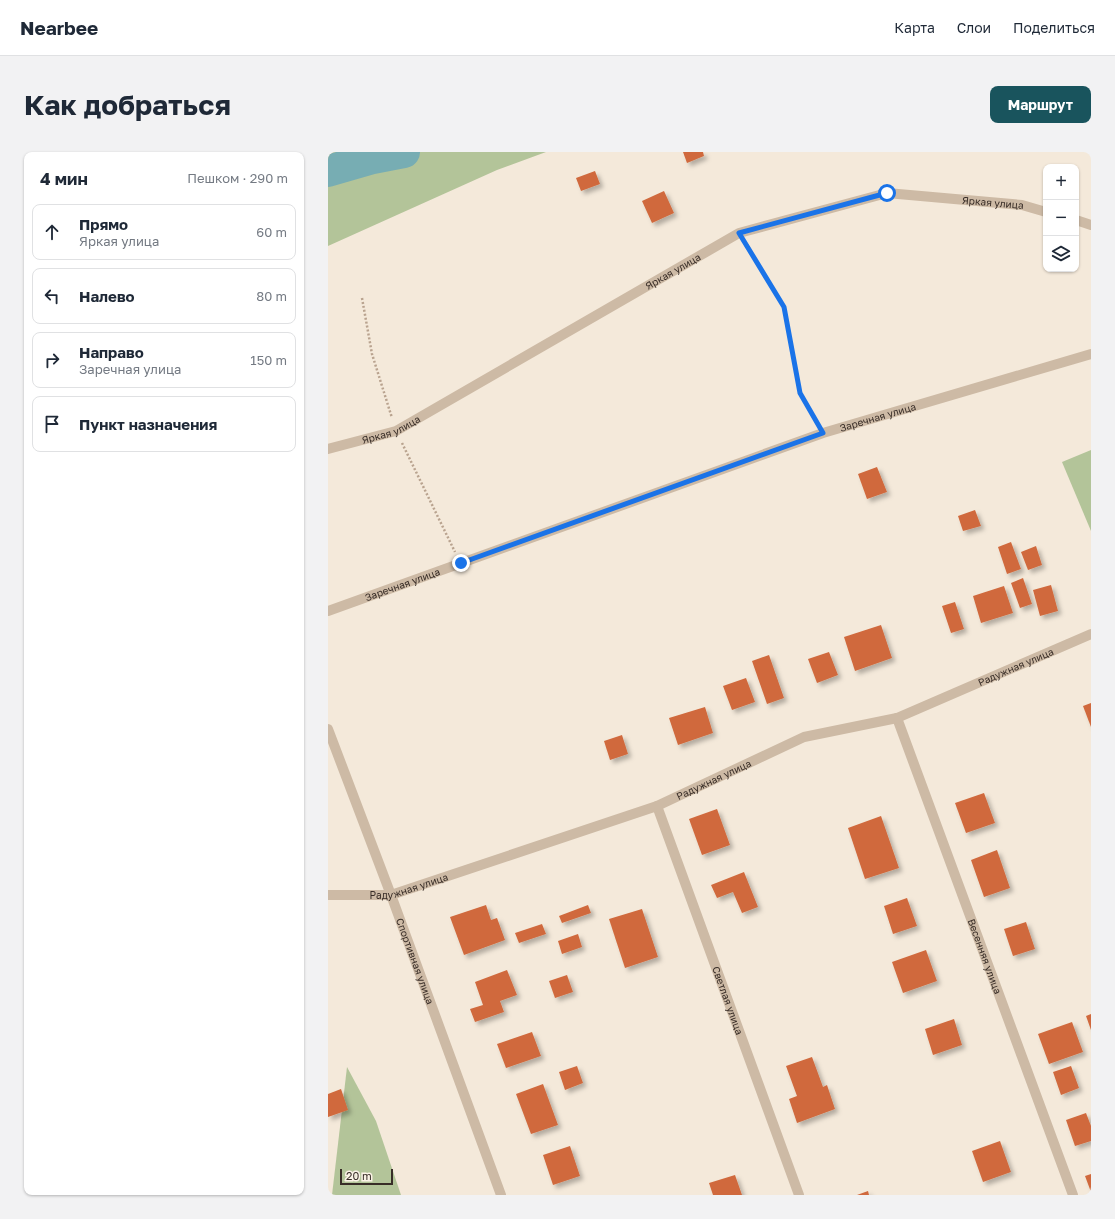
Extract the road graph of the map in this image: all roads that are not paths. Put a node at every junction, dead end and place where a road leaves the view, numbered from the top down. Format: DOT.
graph roads {
  1 [pos="1043,211"];
  2 [pos="1079,221"];
  3 [pos="1091,225"];
  4 [pos="1091,354"];
  5 [pos="328,449"];
  6 [pos="328,611"];
  7 [pos="1091,634"];
  8 [pos="898,718"];
  9 [pos="328,729"];
  10 [pos="657,806"];
  11 [pos="328,895"];
  12 [pos="391,895"];
  13 [pos="501,1195"];
  14 [pos="799,1195"];
  15 [pos="1073,1195"];
  1 -- 5 [label="street, Яркая улица"];
  2 -- 3 [label="street"];
  4 -- 6 [label="street, Заречная улица"];
  7 -- 8 [label="street, Радужная улица"];
  8 -- 10 [label="street, Радужная улица"];
  8 -- 15 [label="street, Весенняя улица"];
  9 -- 12 [label="street, Спортивная улица"];
  10 -- 12 [label="street, Радужная улица"];
  10 -- 14 [label="street, Светлая улица"];
  11 -- 12 [label="street, Радужная улица"];
  12 -- 13 [label="street, Спортивная улица"];
}
